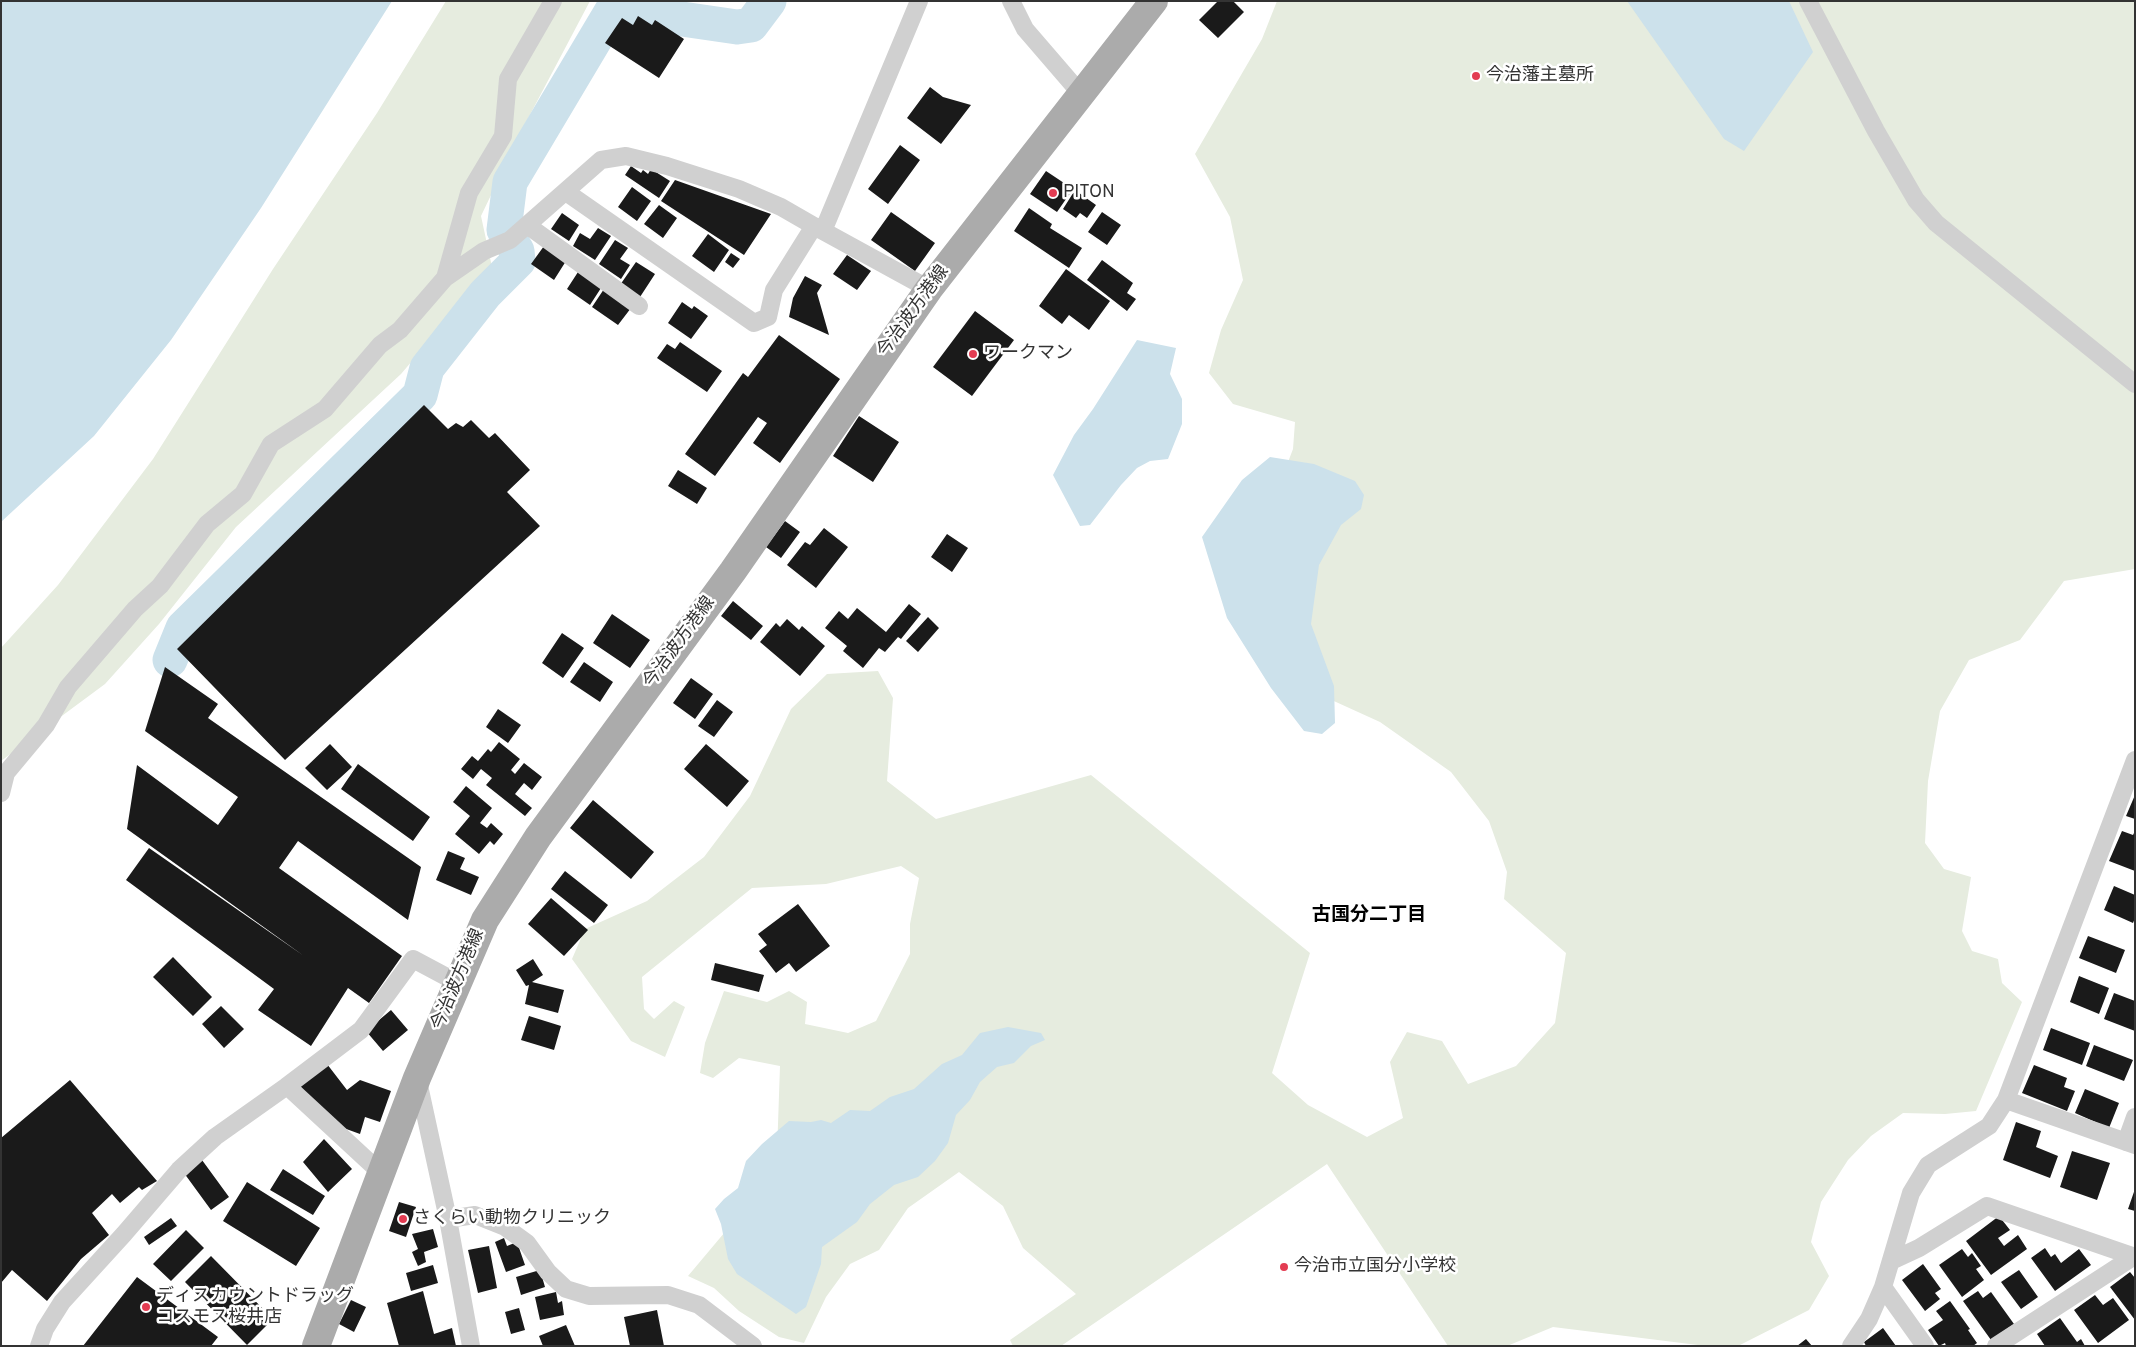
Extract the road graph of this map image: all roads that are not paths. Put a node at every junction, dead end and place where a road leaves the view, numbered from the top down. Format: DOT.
graph roads {
  1 [pos="553,1"];
  2 [pos="919,1"];
  3 [pos="1010,1"];
  4 [pos="1154,1"];
  5 [pos="1808,1"];
  6 [pos="1081,94"];
  7 [pos="566,192"];
  8 [pos="527,225"];
  9 [pos="819,228"];
  10 [pos="444,278"];
  11 [pos="929,289"];
  12 [pos="639,306"];
  13 [pos="2135,384"];
  14 [pos="2134,762"];
  15 [pos="1,793"];
  16 [pos="458,983"];
  17 [pos="417,1078"];
  18 [pos="287,1086"];
  19 [pos="2006,1100"];
  20 [pos="2135,1117"];
  21 [pos="2131,1144"];
  22 [pos="381,1173"];
  23 [pos="448,1219"];
  24 [pos="2134,1257"];
  25 [pos="1892,1261"];
  26 [pos="1883,1287"];
  27 [pos="39,1346"];
  28 [pos="316,1346"];
  29 [pos="471,1346"];
  30 [pos="753,1346"];
  31 [pos="1850,1346"];
  32 [pos="1925,1346"];
  33 [pos="1996,1346"];
  1 -- 10 [label="street"];
  2 -- 9 [label="street"];
  3 -- 6 [label="street"];
  4 -- 6 [label="main road, 今治波方港線"];
  5 -- 13 [label="street"];
  6 -- 11 [label="main road, 今治波方港線"];
  7 -- 8 [label="street"];
  7 -- 9 [label="street"];
  7 -- 9 [label="street"];
  8 -- 10 [label="street"];
  8 -- 12 [label="street"];
  9 -- 11 [label="street"];
  10 -- 15 [label="street"];
  11 -- 16 [label="main road, 今治波方港線"];
  14 -- 19 [label="street"];
  16 -- 17 [label="main road, 今治波方港線"];
  16 -- 18 [label="street"];
  17 -- 22 [label="main road, 今治波方港線"];
  17 -- 23 [label="street"];
  18 -- 22 [label="street"];
  18 -- 27 [label="street"];
  19 -- 21 [label="street"];
  19 -- 25 [label="street"];
  20 -- 21 [label="street"];
  22 -- 28 [label="main road, 今治波方港線"];
  23 -- 29 [label="street"];
  23 -- 30 [label="street"];
  24 -- 25 [label="street"];
  24 -- 33 [label="street"];
  25 -- 26 [label="street"];
  26 -- 31 [label="street"];
  26 -- 32 [label="street"];
}
